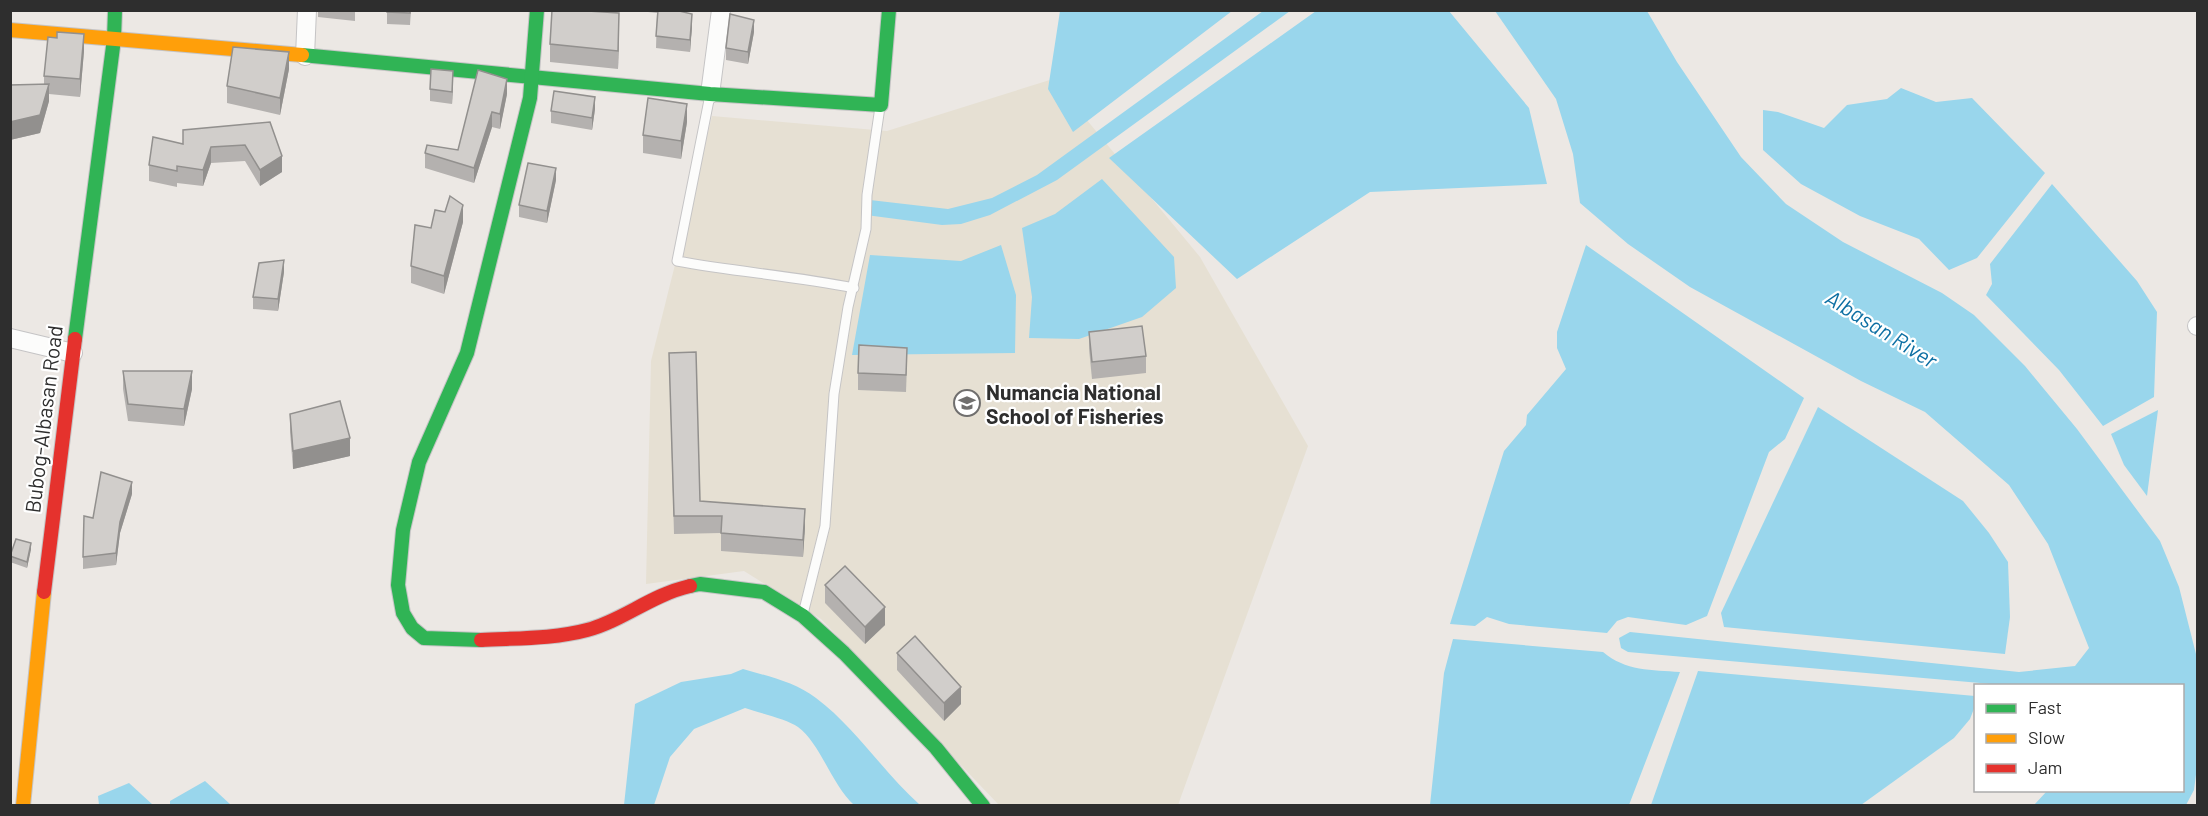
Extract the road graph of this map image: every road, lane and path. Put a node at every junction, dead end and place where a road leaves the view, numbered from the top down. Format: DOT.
graph roads {
  1 [pos="115,10"];
  2 [pos="307,10"];
  3 [pos="537,10"];
  4 [pos="721,10"];
  5 [pos="889,10"];
  6 [pos="10,30"];
  7 [pos="114,39"];
  8 [pos="305,56"];
  9 [pos="532,75"];
  10 [pos="710,94"];
  11 [pos="881,105"];
  12 [pos="854,288"];
  13 [pos="10,338"];
  14 [pos="73,352"];
  15 [pos="802,616"];
  16 [pos="23,806"];
  17 [pos="983,806"];
  1 -- 7 [label="street, Bubog-Albasan Road"];
  2 -- 8 [label="street"];
  3 -- 9 [label="street"];
  4 -- 10 [label="street"];
  5 -- 11 [label="street"];
  6 -- 7 [label="street"];
  7 -- 8 [label="street"];
  7 -- 14 [label="street, Bubog-Albasan Road"];
  8 -- 9 [label="street"];
  9 -- 10 [label="street"];
  9 -- 15 [label="street"];
  10 -- 11 [label="street"];
  10 -- 12 [label="lane"];
  11 -- 12 [label="lane"];
  12 -- 15 [label="lane"];
  13 -- 14 [label="street"];
  14 -- 16 [label="street, Bubog-Albasan Road"];
  15 -- 17 [label="street"];
}
